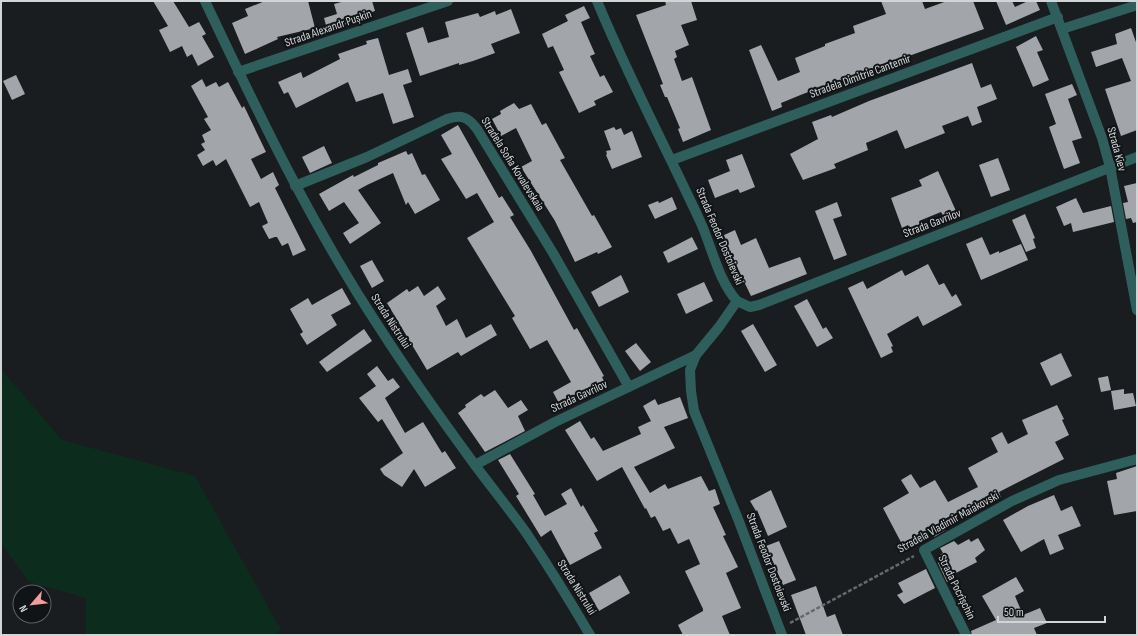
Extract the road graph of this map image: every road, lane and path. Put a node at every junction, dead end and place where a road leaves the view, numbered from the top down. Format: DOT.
graph roads {
  1 [pos="205,1"];
  2 [pos="448,1"];
  3 [pos="597,1"];
  4 [pos="1051,1"];
  5 [pos="1137,5"];
  6 [pos="1058,17"];
  7 [pos="1062,29"];
  8 [pos="238,72"];
  9 [pos="1137,157"];
  10 [pos="672,160"];
  11 [pos="1110,167"];
  12 [pos="295,186"];
  13 [pos="736,301"];
  14 [pos="1137,310"];
  15 [pos="696,355"];
  16 [pos="629,387"];
  17 [pos="1137,459"];
  18 [pos="475,465"];
  19 [pos="924,550"];
  20 [pos="781,631"];
  21 [pos="590,635"];
  22 [pos="966,635"];
  1 -- 8 [label="street, Strada Nistrului"];
  2 -- 8 [label="street, Strada Alexandr Pușkin"];
  3 -- 10 [label="street, Strada Feodor Dostoievski"];
  4 -- 6 [label="street, Strada Kiev"];
  5 -- 7 [label="street"];
  6 -- 7 [label="street, Strada Kiev"];
  6 -- 10 [label="street, Stradela Dimitrie Cantemir"];
  7 -- 11 [label="street, Strada Kiev"];
  8 -- 12 [label="street, Strada Nistrului"];
  9 -- 11 [label="street, Strada Gavrilov"];
  10 -- 13 [label="street, Strada Feodor Dostoievski"];
  11 -- 13 [label="street, Strada Gavrilov"];
  11 -- 14 [label="street, Strada Kiev"];
  12 -- 16 [label="street, Stradela Sofia Kovalevskaia"];
  12 -- 18 [label="street, Strada Nistrului"];
  13 -- 15 [label="street, Strada Feodor Dostoievski"];
  15 -- 16 [label="street, Strada Gavrilov"];
  15 -- 20 [label="street, Strada Feodor Dostoievski"];
  16 -- 18 [label="street, Strada Gavrilov"];
  17 -- 19 [label="street, Stradela Vladimir Maiakovski"];
  18 -- 21 [label="street, Strada Nistrului"];
  19 -- 20 [label="path, Stradela Vladimir Maiakovski"];
  19 -- 22 [label="street, Strada Pocrîșchin"];
}
